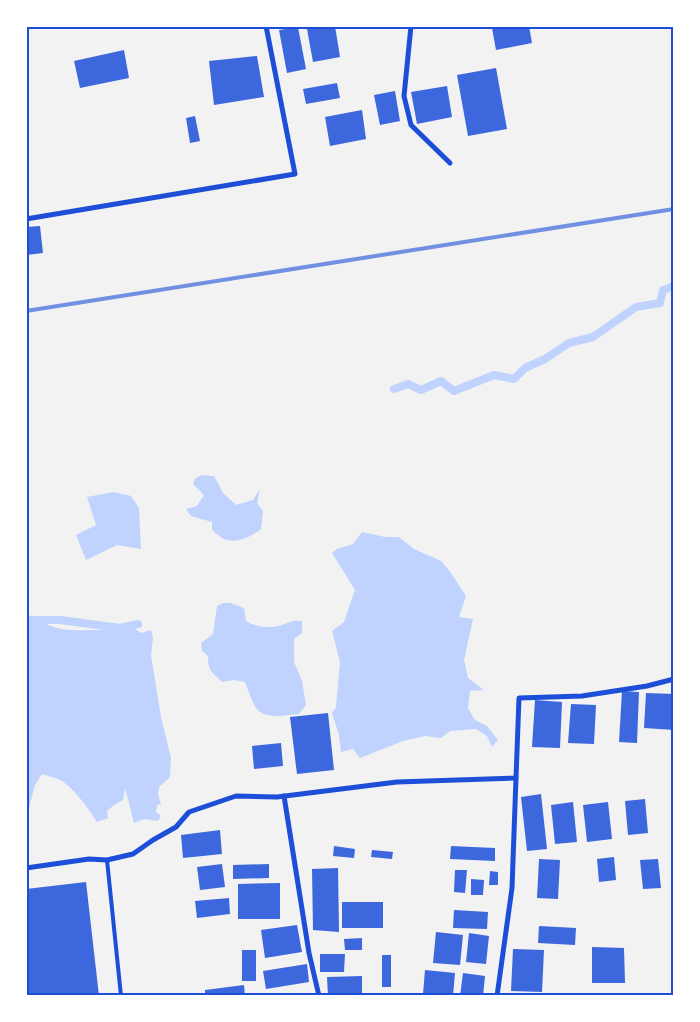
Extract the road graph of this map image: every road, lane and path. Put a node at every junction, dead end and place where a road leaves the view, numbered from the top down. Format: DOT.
graph roads {
  1 [pos="266,26"];
  2 [pos="411,26"];
  3 [pos="450,163"];
  4 [pos="26,219"];
  5 [pos="674,680"];
  6 [pos="516,778"];
  7 [pos="284,796"];
  8 [pos="108,860"];
  9 [pos="26,868"];
  10 [pos="121,996"];
  11 [pos="319,996"];
  12 [pos="496,996"];
  1 -- 4 [label="street"];
  2 -- 3 [label="street"];
  5 -- 6 [label="street"];
  6 -- 7 [label="street"];
  6 -- 12 [label="street"];
  7 -- 8 [label="street"];
  7 -- 11 [label="street"];
  8 -- 9 [label="street"];
  8 -- 10 [label="lane"];
}
